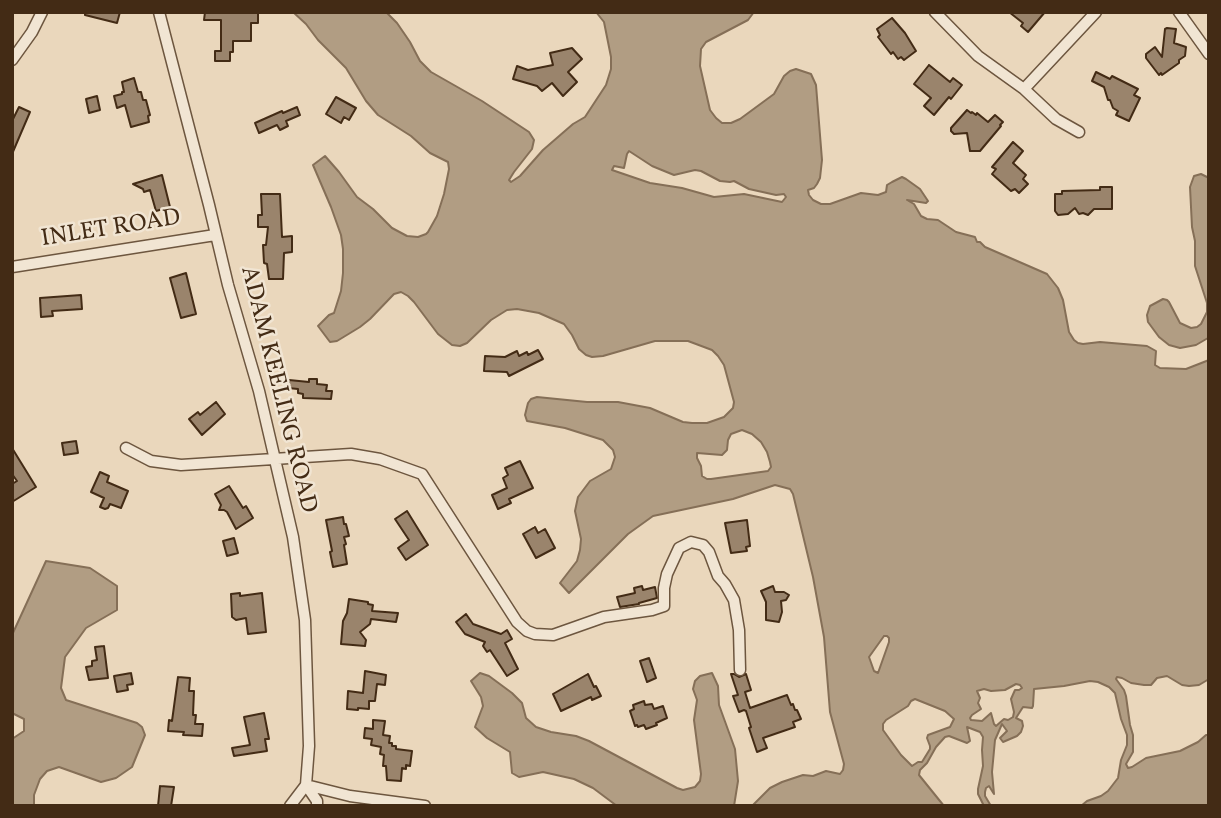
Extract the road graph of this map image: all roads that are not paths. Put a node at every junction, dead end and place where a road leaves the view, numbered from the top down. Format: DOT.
graph roads {
  1 [pos="42,12"];
  2 [pos="159,12"];
  3 [pos="935,12"];
  4 [pos="1096,12"];
  5 [pos="1179,12"];
  6 [pos="1209,54"];
  7 [pos="12,60"];
  8 [pos="1024,89"];
  9 [pos="1079,132"];
  10 [pos="215,235"];
  11 [pos="12,267"];
  12 [pos="126,448"];
  13 [pos="276,458"];
  14 [pos="740,670"];
  15 [pos="306,785"];
  16 [pos="290,806"];
  17 [pos="317,806"];
  18 [pos="425,806"];
  1 -- 7 [label="street"];
  2 -- 10 [label="street, ADAM KEELING ROAD"];
  3 -- 8 [label="street"];
  4 -- 8 [label="street"];
  5 -- 6 [label="street"];
  8 -- 9 [label="street"];
  10 -- 11 [label="street, INLET ROAD"];
  10 -- 13 [label="street, ADAM KEELING ROAD"];
  12 -- 13 [label="street"];
  13 -- 14 [label="street"];
  13 -- 15 [label="street, ADAM KEELING ROAD"];
  15 -- 16 [label="street"];
  15 -- 17 [label="street"];
  15 -- 18 [label="street"];
}
